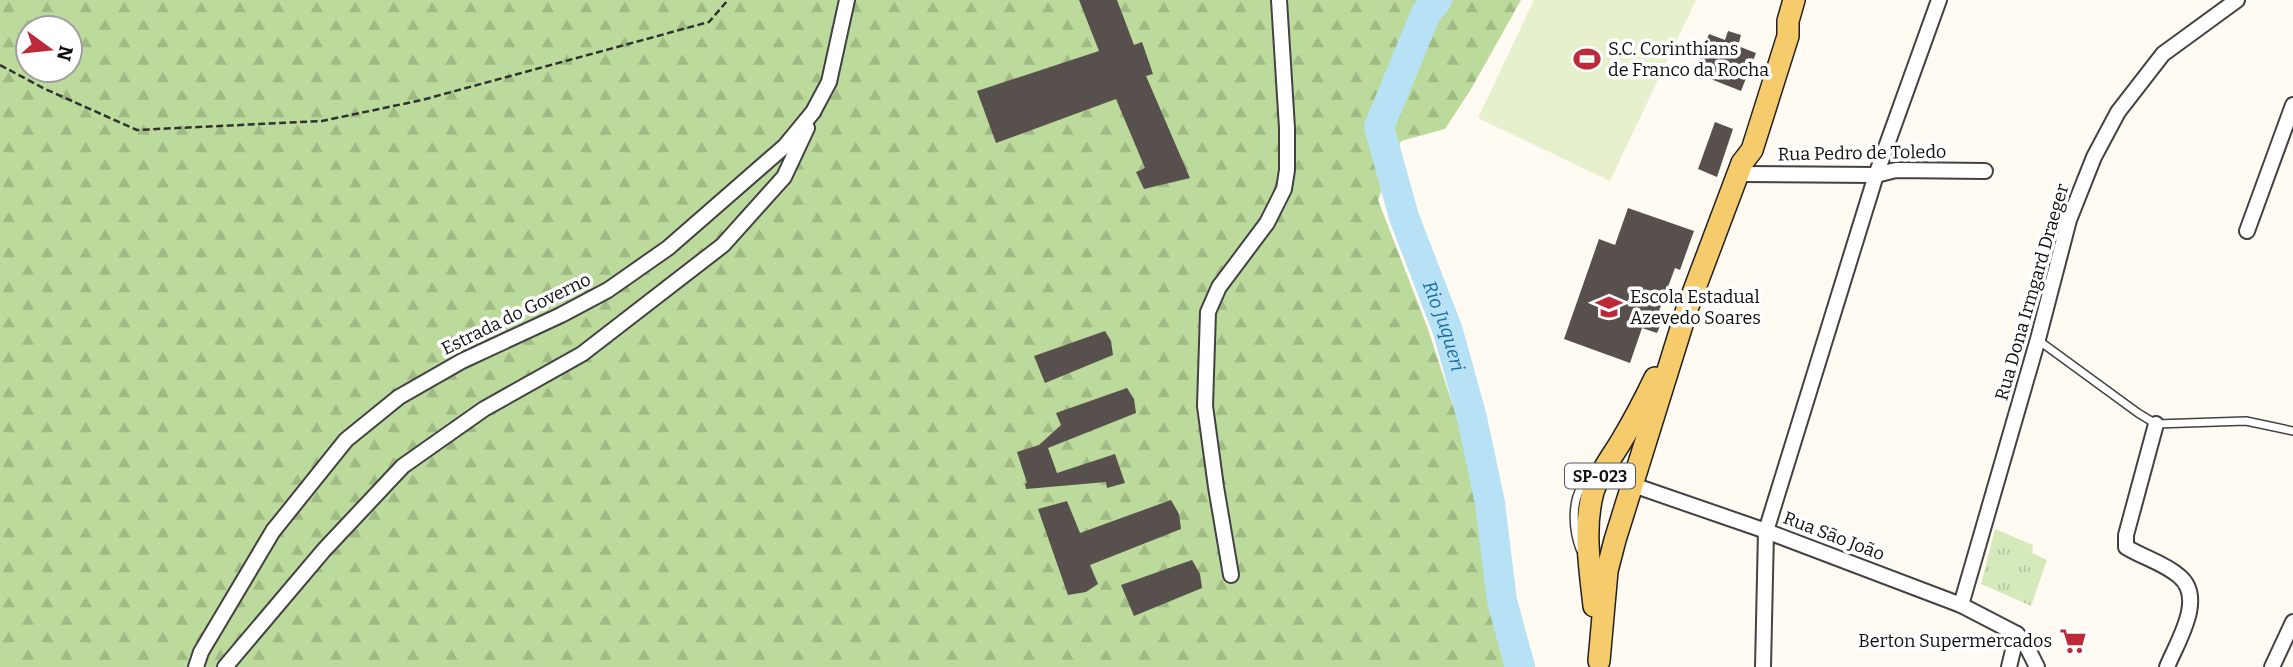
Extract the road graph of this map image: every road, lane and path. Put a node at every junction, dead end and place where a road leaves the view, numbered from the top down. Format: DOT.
graph roads {
  1 [pos="728,0"];
  2 [pos="847,0"];
  3 [pos="1279,0"];
  4 [pos="1794,0"];
  5 [pos="1939,0"];
  6 [pos="2237,0"];
  7 [pos="0,65"];
  8 [pos="2293,106"];
  9 [pos="813,112"];
  10 [pos="1741,169"];
  11 [pos="1985,171"];
  12 [pos="1876,175"];
  13 [pos="2247,231"];
  14 [pos="1687,309"];
  15 [pos="2038,339"];
  16 [pos="1643,403"];
  17 [pos="2156,424"];
  18 [pos="2293,431"];
  19 [pos="1633,485"];
  20 [pos="1766,530"];
  21 [pos="1231,575"];
  22 [pos="1961,605"];
  23 [pos="2293,622"];
  24 [pos="2017,634"];
  25 [pos="1600,664"];
  26 [pos="196,667"];
  27 [pos="225,667"];
  28 [pos="1763,667"];
  29 [pos="2010,667"];
  30 [pos="2037,667"];
  31 [pos="2167,667"];
  32 [pos="2272,667"];
  1 -- 7 [label="path"];
  2 -- 9 [label="street, Estrada do Governo"];
  3 -- 21 [label="street"];
  4 -- 10 [label="main road"];
  5 -- 12 [label="street"];
  6 -- 15 [label="street, Rua Dona Irmgard Draeger"];
  8 -- 13 [label="street"];
  9 -- 26 [label="street, Estrada do Governo"];
  9 -- 27 [label="street"];
  10 -- 12 [label="street, Rua Pedro de Toledo"];
  10 -- 14 [label="main road, SP-023"];
  11 -- 12 [label="street, Rua Pedro de Toledo"];
  12 -- 20 [label="street"];
  14 -- 16 [label="main road, SP-023"];
  14 -- 19 [label="main road, SP-023"];
  15 -- 17 [label="lane"];
  15 -- 22 [label="street, Rua Dona Irmgard Draeger"];
  16 -- 19 [label="main road"];
  16 -- 25 [label="main road, SP-023"];
  17 -- 18 [label="lane"];
  17 -- 31 [label="street"];
  19 -- 20 [label="street, Rua São João"];
  19 -- 25 [label="main road, SP-023"];
  20 -- 22 [label="street, Rua São João"];
  20 -- 28 [label="street"];
  22 -- 24 [label="street, Rua São João"];
  23 -- 32 [label="street"];
  24 -- 29 [label="street"];
  24 -- 30 [label="street"];
}
